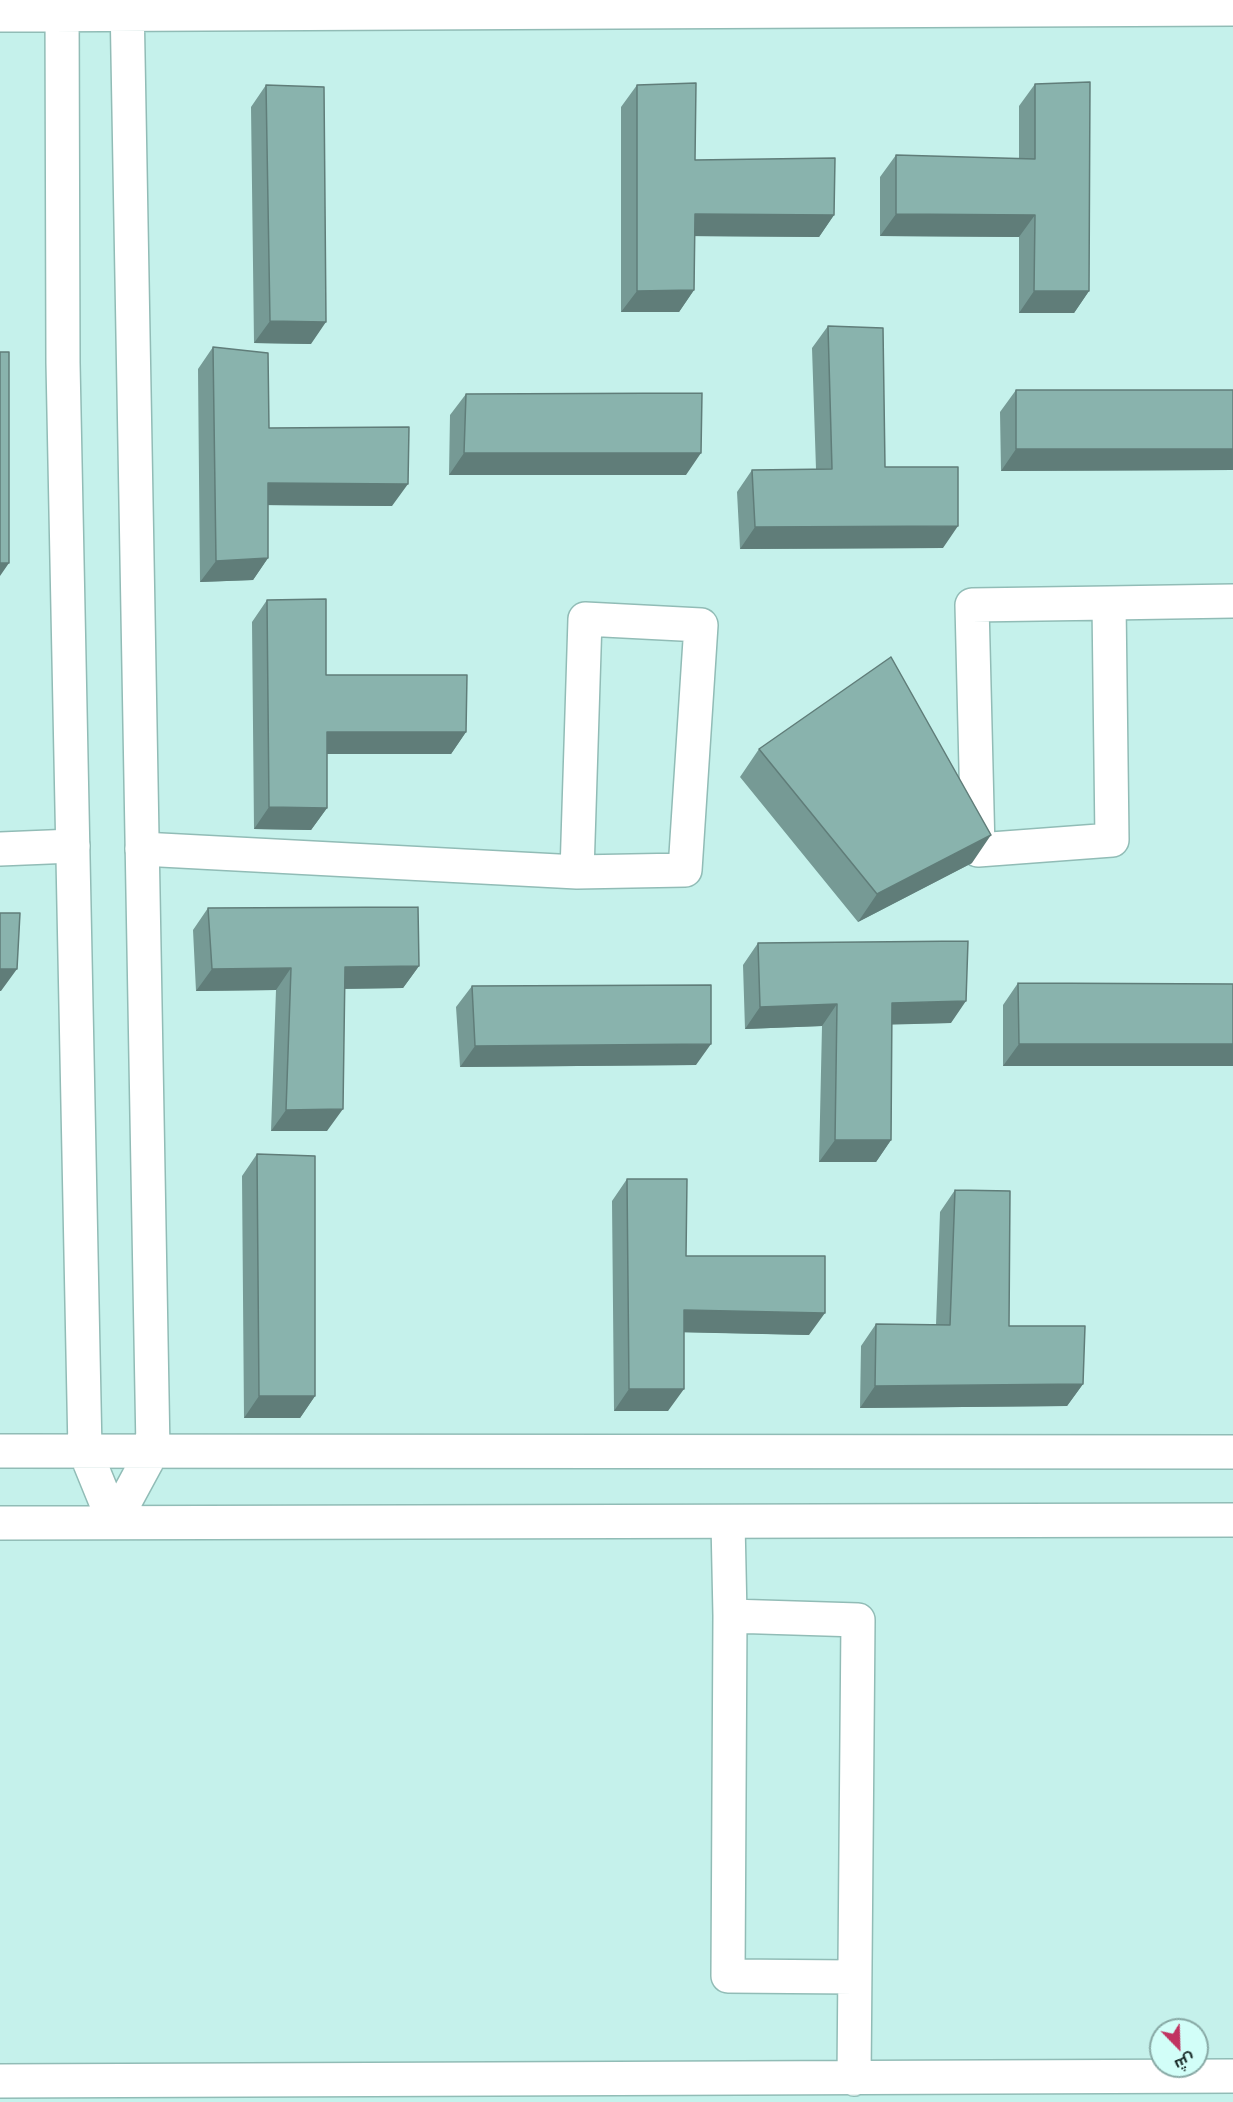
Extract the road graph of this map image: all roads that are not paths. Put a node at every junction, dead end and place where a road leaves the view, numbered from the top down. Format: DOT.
graph roads {
  1 [pos="62,8"];
  2 [pos="127,8"];
  3 [pos="1233,9"];
  4 [pos="0,15"];
  5 [pos="1233,601"];
  6 [pos="1109,603"];
  7 [pos="73,846"];
  8 [pos="0,849"];
  9 [pos="142,849"];
  10 [pos="577,872"];
  11 [pos="153,1450"];
  12 [pos="0,1451"];
  13 [pos="85,1451"];
  14 [pos="1233,1452"];
  15 [pos="1233,1520"];
  16 [pos="114,1522"];
  17 [pos="728,1522"];
  18 [pos="0,1523"];
  19 [pos="730,1616"];
  20 [pos="854,1977"];
  21 [pos="1233,2076"];
  22 [pos="854,2079"];
  23 [pos="0,2081"];
  1 -- 2 [label="main road"];
  1 -- 4 [label="main road"];
  1 -- 7 [label="main road"];
  2 -- 3 [label="main road"];
  2 -- 9 [label="main road"];
  5 -- 6 [label="main road"];
  6 -- 6 [label="main road"];
  7 -- 8 [label="main road"];
  7 -- 13 [label="main road"];
  9 -- 10 [label="main road"];
  9 -- 11 [label="main road"];
  10 -- 10 [label="main road"];
  11 -- 13 [label="main road"];
  11 -- 14 [label="main road"];
  11 -- 16 [label="main road"];
  12 -- 13 [label="main road"];
  13 -- 16 [label="main road"];
  15 -- 17 [label="main road"];
  16 -- 17 [label="main road"];
  16 -- 18 [label="main road"];
  17 -- 19 [label="main road"];
  19 -- 20 [label="main road"];
  19 -- 20 [label="main road"];
  20 -- 22 [label="main road"];
  21 -- 22 [label="main road"];
  22 -- 23 [label="main road"];
}
